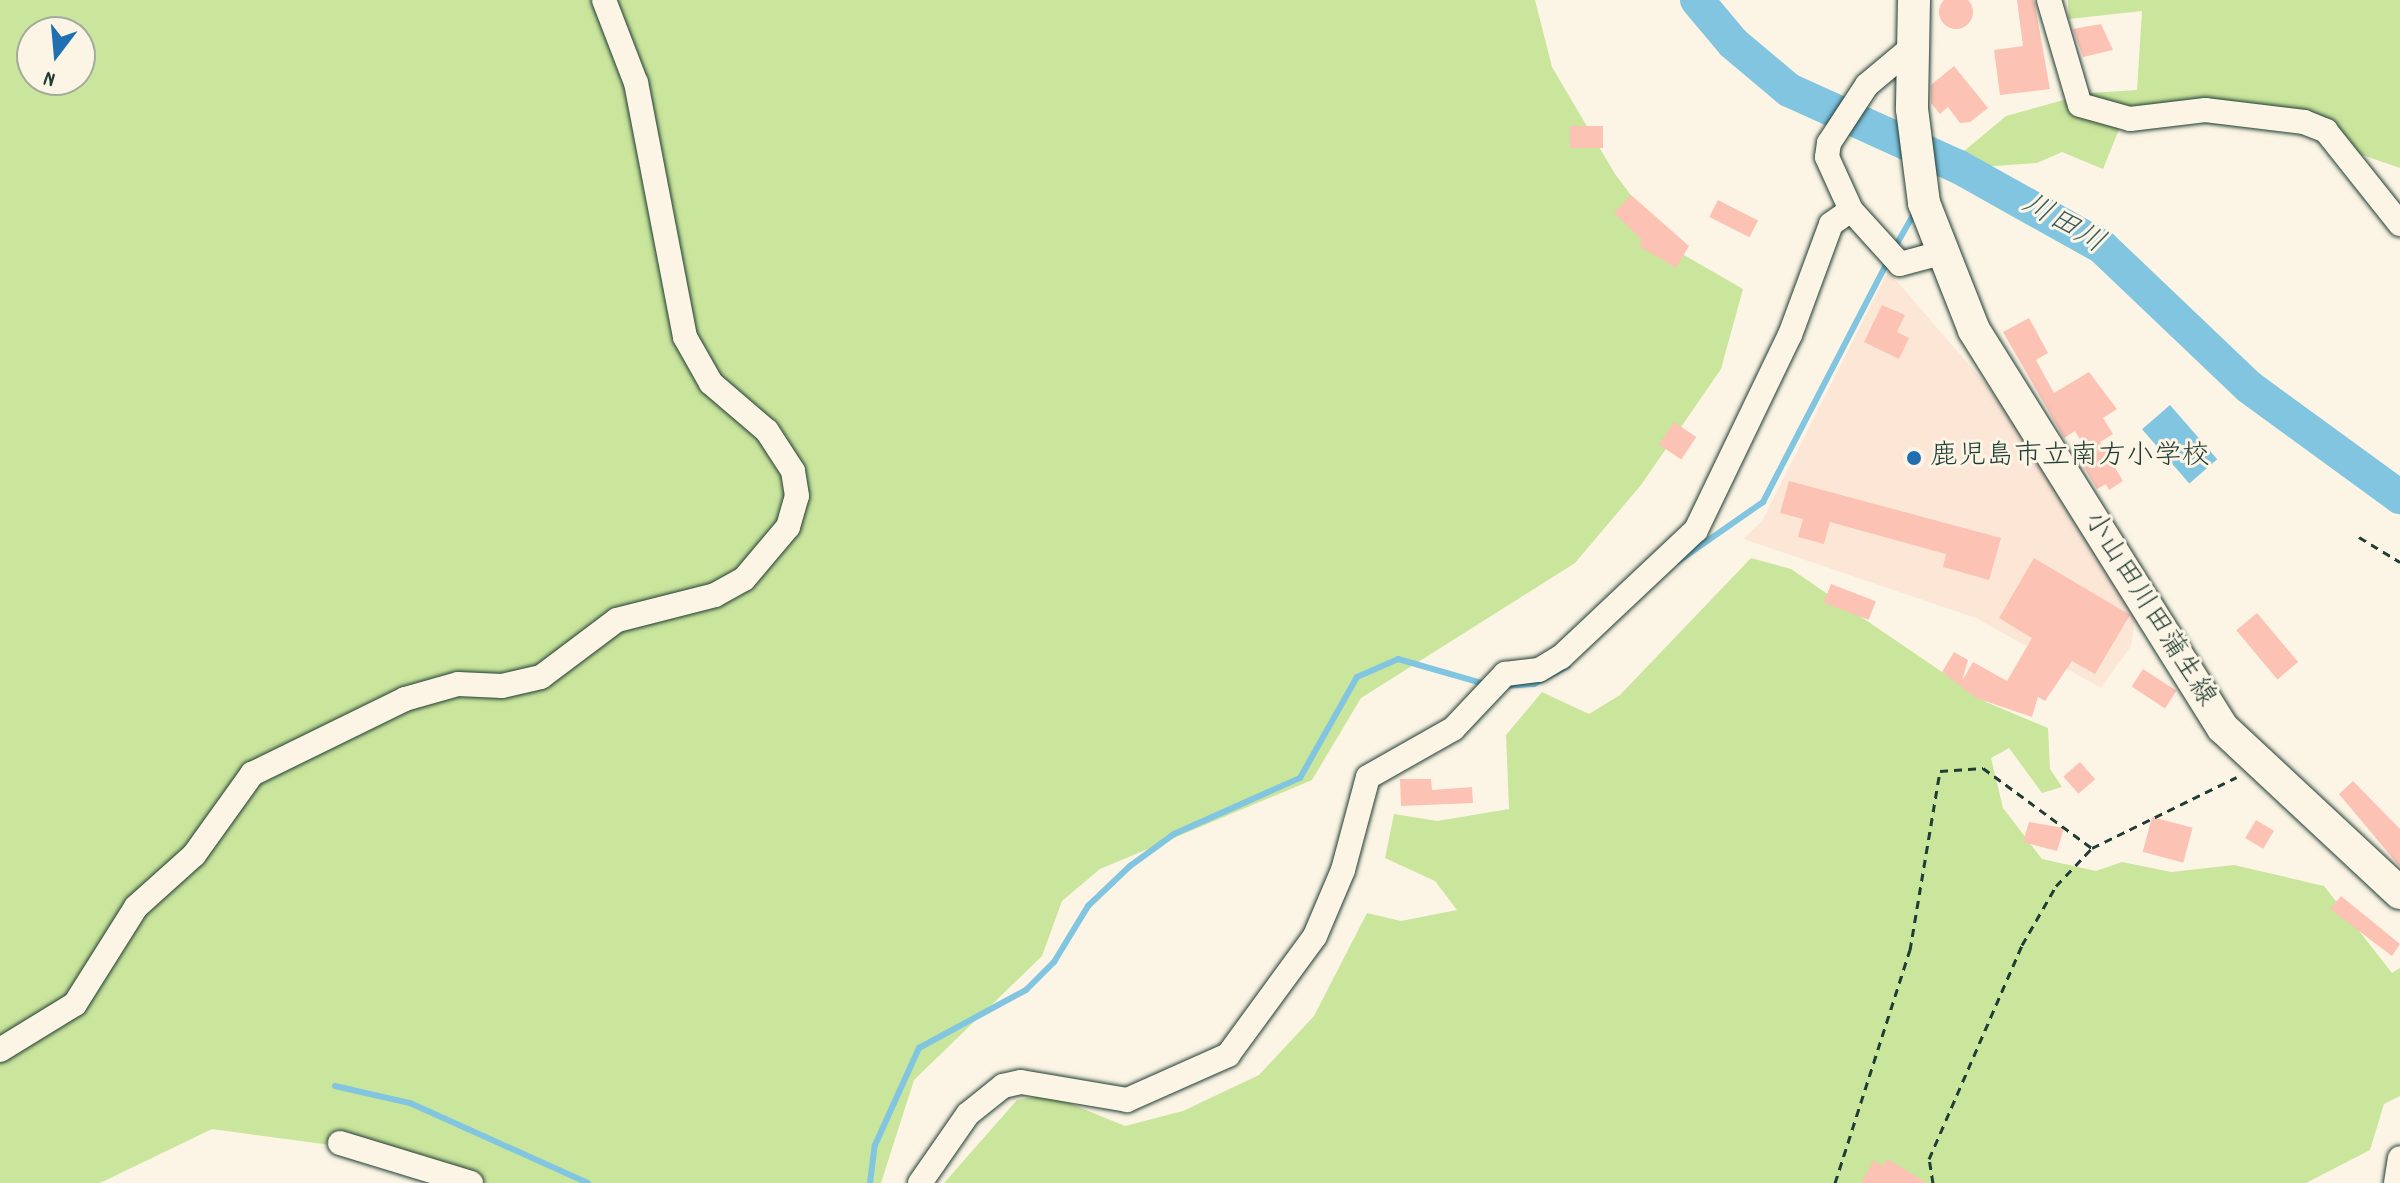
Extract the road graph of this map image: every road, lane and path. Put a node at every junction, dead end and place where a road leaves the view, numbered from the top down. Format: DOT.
graph roads {
  1 [pos="604,0"];
  2 [pos="1914,0"];
  3 [pos="2049,0"];
  4 [pos="1910,49"];
  5 [pos="1851,210"];
  6 [pos="2400,224"];
  7 [pos="1941,253"];
  8 [pos="2359,537"];
  9 [pos="2400,562"];
  10 [pos="2261,764"];
  11 [pos="2092,848"];
  12 [pos="2400,893"];
  13 [pos="0,1050"];
  14 [pos="340,1143"];
  15 [pos="2400,1158"];
  16 [pos="471,1183"];
  17 [pos="920,1183"];
  18 [pos="1835,1183"];
  19 [pos="1933,1183"];
  20 [pos="2396,1183"];
  1 -- 13 [label="street"];
  2 -- 4 [label="main road, 小山田川田蒲生線"];
  3 -- 6 [label="street"];
  4 -- 5 [label="street"];
  4 -- 7 [label="main road, 小山田川田蒲生線"];
  5 -- 7 [label="street"];
  5 -- 17 [label="street"];
  7 -- 10 [label="main road, 小山田川田蒲生線"];
  8 -- 9 [label="path"];
  10 -- 11 [label="path"];
  10 -- 12 [label="main road, 小山田川田蒲生線"];
  11 -- 18 [label="path"];
  11 -- 19 [label="path"];
  14 -- 16 [label="street"];
  15 -- 20 [label="street"];
}
